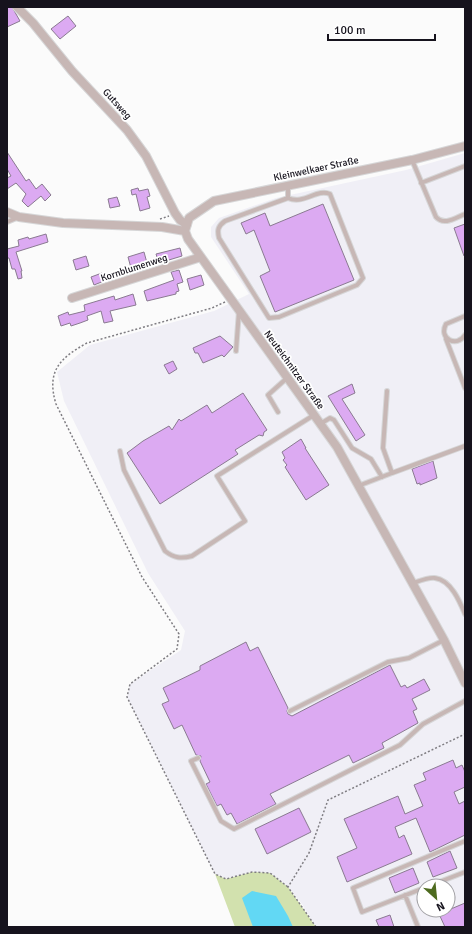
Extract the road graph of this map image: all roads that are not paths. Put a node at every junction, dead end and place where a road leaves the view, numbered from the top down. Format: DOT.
graph roads {
  1 [pos="17,7"];
  2 [pos="465,146"];
  3 [pos="412,160"];
  4 [pos="465,166"];
  5 [pos="421,183"];
  6 [pos="288,185"];
  7 [pos="288,198"];
  8 [pos="7,212"];
  9 [pos="465,214"];
  10 [pos="19,217"];
  11 [pos="7,222"];
  12 [pos="186,228"];
  13 [pos="201,257"];
  14 [pos="72,298"];
  15 [pos="239,311"];
  16 [pos="465,316"];
  17 [pos="465,335"];
  18 [pos="446,338"];
  19 [pos="236,351"];
  20 [pos="287,378"];
  21 [pos="465,388"];
  22 [pos="387,391"];
  23 [pos="278,412"];
  24 [pos="314,415"];
  25 [pos="320,424"];
  26 [pos="465,446"];
  27 [pos="120,451"];
  28 [pos="392,473"];
  29 [pos="382,477"];
  30 [pos="358,486"];
  31 [pos="412,583"];
  32 [pos="465,614"];
  33 [pos="444,640"];
  34 [pos="465,683"];
  35 [pos="465,701"];
  36 [pos="290,711"];
  37 [pos="198,758"];
  38 [pos="465,841"];
  39 [pos="465,872"];
  40 [pos="450,878"];
  41 [pos="416,891"];
  42 [pos="405,895"];
  43 [pos="418,927"];
  1 -- 12 [label="street, Gutsweg"];
  2 -- 3 [label="street, Kleinwelkaer Straße"];
  3 -- 5 [label="lane"];
  3 -- 6 [label="street, Kleinwelkaer Straße"];
  4 -- 5 [label="lane"];
  5 -- 9 [label="lane"];
  6 -- 7 [label="lane"];
  6 -- 12 [label="street, Kleinwelkaer Straße"];
  7 -- 7 [label="lane"];
  8 -- 10 [label="street"];
  10 -- 11 [label="lane"];
  10 -- 12 [label="street"];
  12 -- 13 [label="street, Neuteichnitzer Straße"];
  13 -- 14 [label="street, Kornblumenweg"];
  13 -- 15 [label="street, Neuteichnitzer Straße"];
  15 -- 19 [label="lane"];
  15 -- 20 [label="street, Neuteichnitzer Straße"];
  16 -- 18 [label="lane"];
  17 -- 18 [label="lane"];
  18 -- 21 [label="lane"];
  20 -- 23 [label="lane"];
  20 -- 24 [label="street, Neuteichnitzer Straße"];
  22 -- 28 [label="lane"];
  24 -- 25 [label="street, Neuteichnitzer Straße"];
  24 -- 27 [label="lane"];
  25 -- 29 [label="lane"];
  25 -- 30 [label="street, Neuteichnitzer Straße"];
  26 -- 28 [label="lane"];
  28 -- 29 [label="lane"];
  29 -- 30 [label="lane"];
  30 -- 31 [label="street, Neuteichnitzer Straße"];
  31 -- 32 [label="lane"];
  31 -- 33 [label="street, Neuteichnitzer Straße"];
  33 -- 34 [label="street, Neuteichnitzer Straße"];
  33 -- 36 [label="lane"];
  35 -- 37 [label="lane"];
  38 -- 42 [label="lane"];
  39 -- 40 [label="lane"];
  41 -- 42 [label="lane"];
  42 -- 43 [label="lane"];
}
